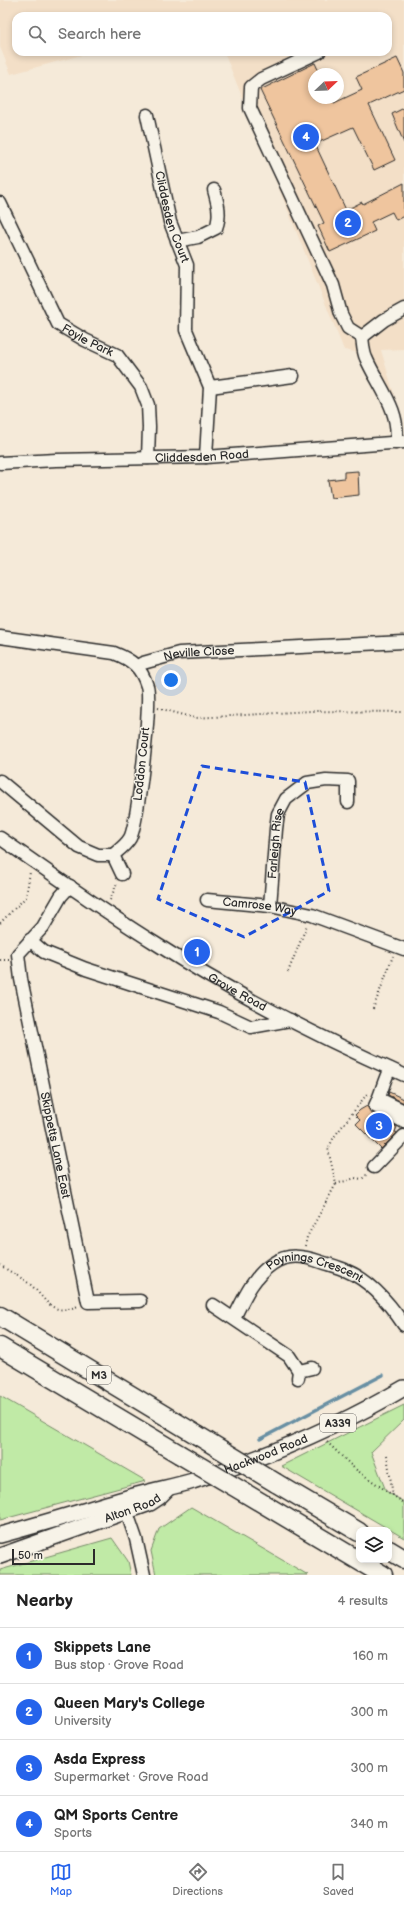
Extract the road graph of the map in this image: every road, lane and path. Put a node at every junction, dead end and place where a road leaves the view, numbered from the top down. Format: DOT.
graph roads {
  1 [pos="311,56"];
  2 [pos="147,115"];
  3 [pos="214,190"];
  4 [pos="0,203"];
  5 [pos="177,241"];
  6 [pos="404,309"];
  7 [pos="362,337"];
  8 [pos="293,376"];
  9 [pos="210,387"];
  10 [pos="400,442"];
  11 [pos="206,457"];
  12 [pos="148,458"];
  13 [pos="0,463"];
  14 [pos="0,637"];
  15 [pos="404,642"];
  16 [pos="138,666"];
  17 [pos="157,707"];
  18 [pos="404,712"];
  19 [pos="0,781"];
  20 [pos="348,802"];
  21 [pos="0,838"];
  22 [pos="112,855"];
  23 [pos="30,872"];
  24 [pos="122,874"];
  25 [pos="70,886"];
  26 [pos="110,900"];
  27 [pos="207,900"];
  28 [pos="270,906"];
  29 [pos="312,915"];
  30 [pos="0,923"];
  31 [pos="30,940"];
  32 [pos="400,947"];
  33 [pos="288,972"];
  34 [pos="373,1009"];
  35 [pos="290,1020"];
  36 [pos="390,1069"];
  37 [pos="404,1075"];
  38 [pos="377,1094"];
  39 [pos="404,1102"];
  40 [pos="404,1111"];
  41 [pos="404,1122"];
  42 [pos="404,1136"];
  43 [pos="374,1167"];
  44 [pos="336,1184"];
  45 [pos="303,1256"];
  46 [pos="0,1265"];
  47 [pos="140,1301"];
  48 [pos="88,1302"];
  49 [pos="213,1305"];
  50 [pos="0,1316"];
  51 [pos="234,1318"];
  52 [pos="404,1325"];
  53 [pos="0,1347"];
  54 [pos="312,1368"];
  55 [pos="404,1388"];
  56 [pos="323,1438"];
  57 [pos="387,1455"];
  58 [pos="167,1489"];
  59 [pos="393,1496"];
  60 [pos="404,1503"];
  61 [pos="125,1506"];
  62 [pos="356,1530"];
  63 [pos="0,1535"];
  64 [pos="392,1552"];
  65 [pos="0,1556"];
  66 [pos="404,1559"];
  67 [pos="144,1575"];
  68 [pos="383,1575"];
  1 -- 7 [label="street"];
  2 -- 5 [label="street, Cliddesden Court"];
  3 -- 5 [label="street"];
  4 -- 12 [label="street, Foyle Park"];
  5 -- 9 [label="street, Cliddesden Court"];
  6 -- 7 [label="street"];
  7 -- 10 [label="street"];
  8 -- 9 [label="street"];
  9 -- 11 [label="street, Cliddesden Court"];
  10 -- 11 [label="street, Cliddesden Road"];
  11 -- 12 [label="street, Cliddesden Road"];
  12 -- 13 [label="street, Cliddesden Road"];
  14 -- 16 [label="street"];
  15 -- 16 [label="street, Neville Close"];
  16 -- 22 [label="street, Loddon Court"];
  17 -- 18 [label="path"];
  19 -- 22 [label="street"];
  20 -- 28 [label="street, Farleigh Rise"];
  21 -- 25 [label="street, Grove Road"];
  22 -- 24 [label="street"];
  23 -- 30 [label="path"];
  24 -- 26 [label="path"];
  25 -- 31 [label="street, Skippetts Lane East"];
  25 -- 35 [label="street, Grove Road"];
  27 -- 28 [label="street, Camrose Way"];
  28 -- 29 [label="street, Camrose Way"];
  29 -- 32 [label="street, Camrose Way"];
  29 -- 33 [label="path, Camrose Way"];
  31 -- 35 [label="street"];
  31 -- 48 [label="street, Skippetts Lane East"];
  32 -- 34 [label="path"];
  35 -- 36 [label="street, Grove Road"];
  36 -- 37 [label="street, Grove Road"];
  36 -- 38 [label="street"];
  38 -- 39 [label="street"];
  38 -- 40 [label="street"];
  38 -- 41 [label="street"];
  38 -- 44 [label="path"];
  42 -- 43 [label="street"];
  43 -- 44 [label="path"];
  44 -- 45 [label="path"];
  45 -- 51 [label="street, Poynings Crescent"];
  45 -- 52 [label="street, Poynings Crescent"];
  46 -- 48 [label="path"];
  47 -- 48 [label="street"];
  49 -- 51 [label="street"];
  50 -- 62 [label="highway, M3, bridge"];
  51 -- 54 [label="street"];
  53 -- 68 [label="highway, M3, bridge"];
  55 -- 58 [label="main road, Hackwood Road / A339"];
  56 -- 59 [label="path"];
  57 -- 59 [label="path"];
  58 -- 61 [label="main road, Alton Road / A339"];
  59 -- 60 [label="path"];
  61 -- 63 [label="main road, Alton Road / A339"];
  61 -- 65 [label="main road, Alton Road / A339"];
  61 -- 67 [label="street"];
  64 -- 66 [label="highway"];
}
